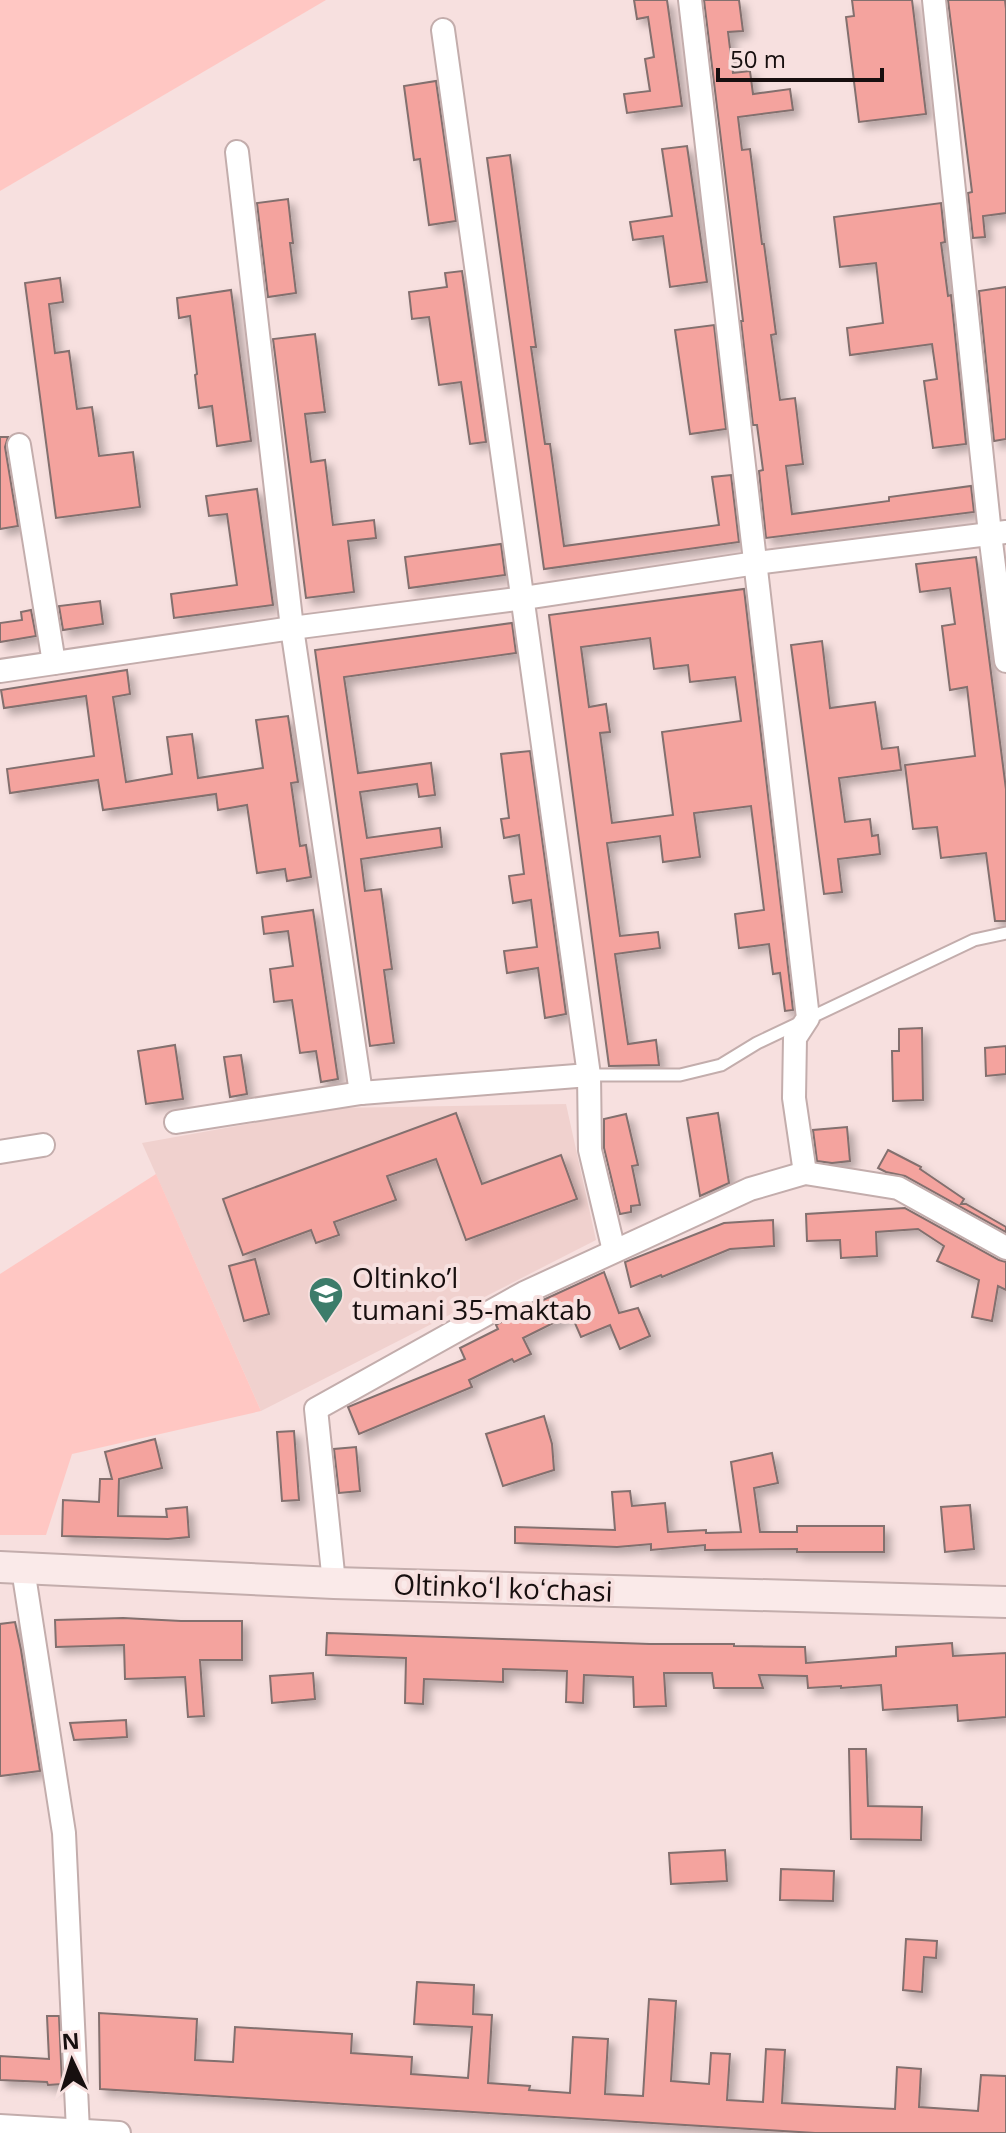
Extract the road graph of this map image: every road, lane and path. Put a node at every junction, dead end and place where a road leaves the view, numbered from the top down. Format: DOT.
graph roads {
  1 [pos="690,0"];
  2 [pos="934,0"];
  3 [pos="443,30"];
  4 [pos="237,152"];
  5 [pos="19,445"];
  6 [pos="998,533"];
  7 [pos="756,563"];
  8 [pos="524,598"];
  9 [pos="292,628"];
  10 [pos="1006,661"];
  11 [pos="54,663"];
  12 [pos="0,671"];
  13 [pos="1006,933"];
  14 [pos="808,1018"];
  15 [pos="589,1075"];
  16 [pos="361,1093"];
  17 [pos="176,1122"];
  18 [pos="43,1145"];
  19 [pos="0,1152"];
  20 [pos="805,1173"];
  21 [pos="1006,1248"];
  22 [pos="614,1251"];
  23 [pos="11,1568"];
  24 [pos="334,1583"];
  25 [pos="1006,1602"];
  26 [pos="0,2126"];
  27 [pos="78,2131"];
  28 [pos="119,2133"];
  1 -- 7 [label="street"];
  2 -- 6 [label="street"];
  3 -- 8 [label="street"];
  4 -- 9 [label="street"];
  5 -- 11 [label="street"];
  6 -- 7 [label="street"];
  6 -- 10 [label="street"];
  7 -- 8 [label="street"];
  7 -- 14 [label="street"];
  8 -- 9 [label="street"];
  8 -- 15 [label="street"];
  9 -- 11 [label="street"];
  9 -- 16 [label="street"];
  11 -- 12 [label="street"];
  13 -- 14 [label="lane"];
  14 -- 15 [label="lane"];
  14 -- 20 [label="street"];
  15 -- 16 [label="street"];
  15 -- 22 [label="street"];
  16 -- 17 [label="street"];
  18 -- 19 [label="street"];
  20 -- 21 [label="street"];
  20 -- 22 [label="street"];
  22 -- 24 [label="street"];
  23 -- 24 [label="main road, Oltinkoʻl koʻchasi"];
  23 -- 27 [label="street"];
  24 -- 25 [label="main road, Oltinkoʻl koʻchasi"];
  26 -- 27 [label="street"];
  27 -- 28 [label="street"];
}
